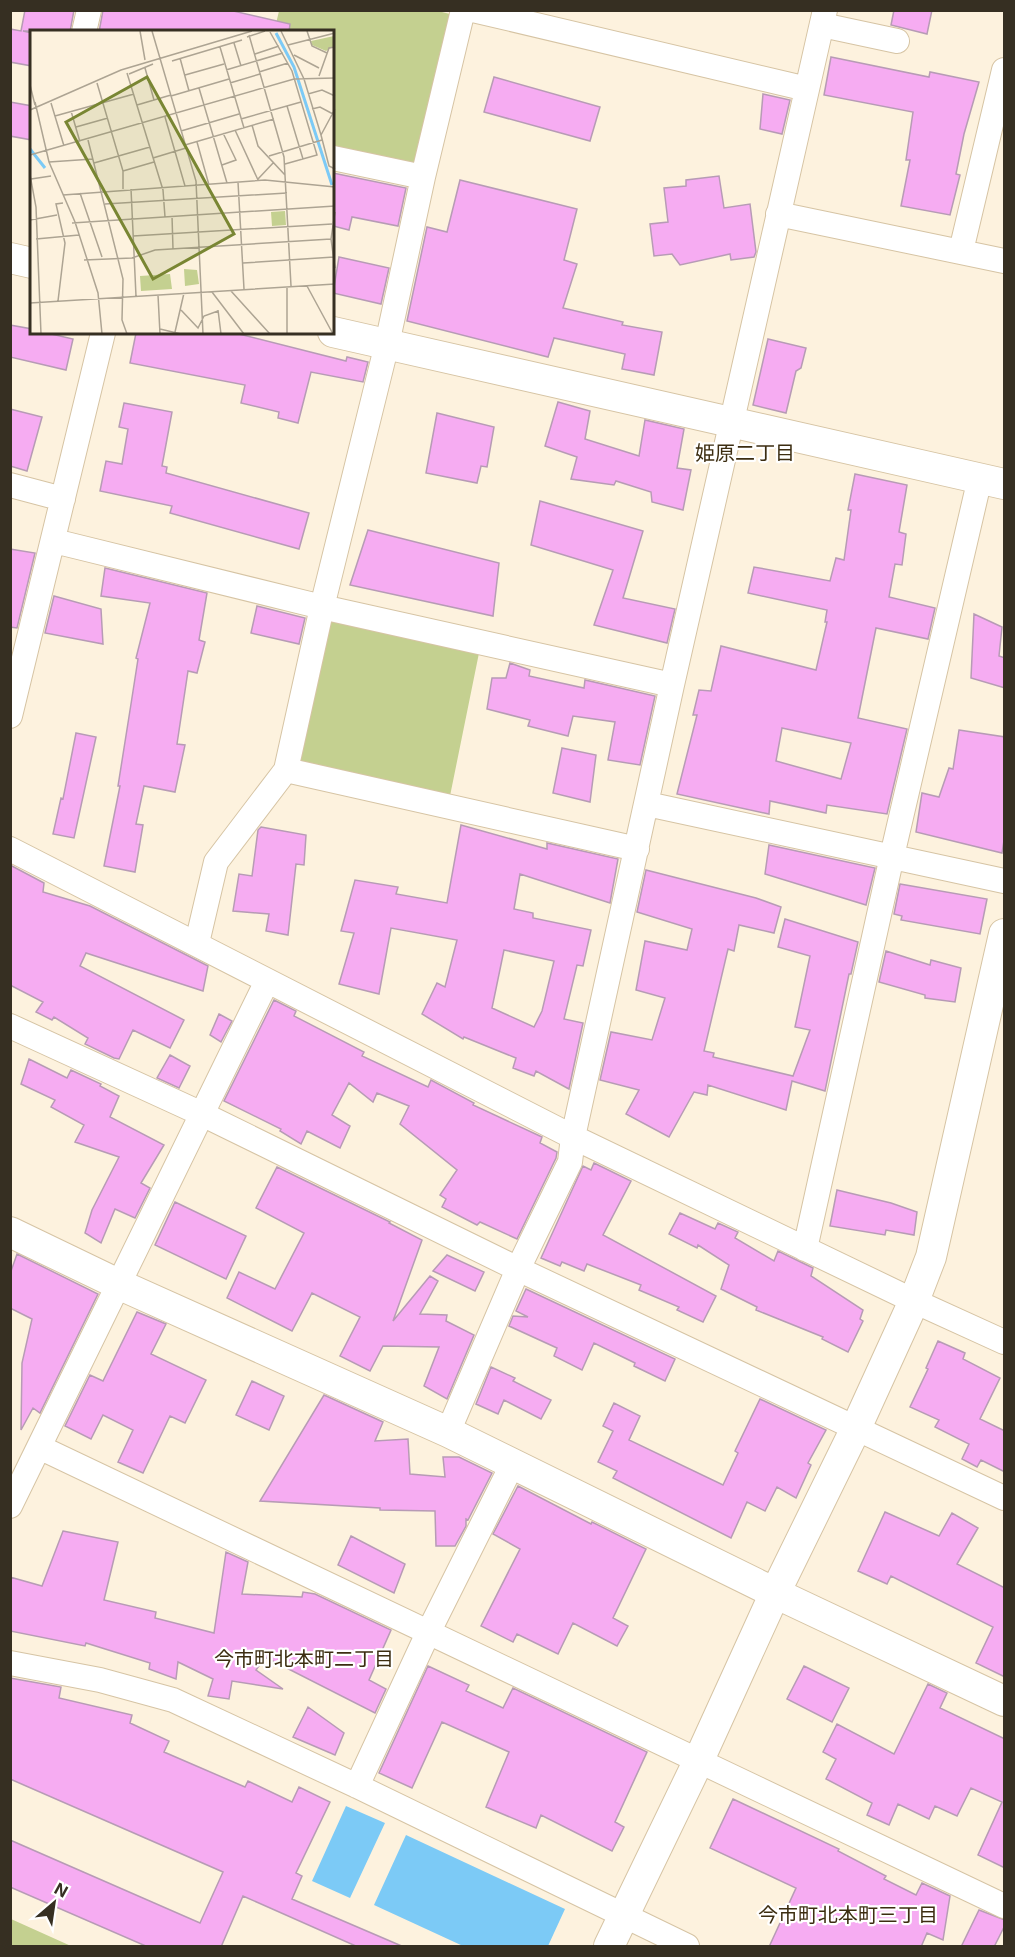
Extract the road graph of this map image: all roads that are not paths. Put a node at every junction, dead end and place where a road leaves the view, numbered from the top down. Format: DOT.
graph roads {
  1 [pos="89,10"];
  2 [pos="463,10"];
  3 [pos="473,10"];
  4 [pos="823,18"];
  5 [pos="84,30"];
  6 [pos="897,41"];
  7 [pos="1005,70"];
  8 [pos="807,89"];
  9 [pos="334,158"];
  10 [pos="423,177"];
  11 [pos="778,214"];
  12 [pos="961,251"];
  13 [pos="1005,261"];
  14 [pos="334,332"];
  15 [pos="103,334"];
  16 [pos="387,344"];
  17 [pos="731,423"];
  18 [pos="992,481"];
  19 [pos="10,485"];
  20 [pos="63,500"];
  21 [pos="54,541"];
  22 [pos="322,607"];
  23 [pos="672,685"];
  24 [pos="10,716"];
  25 [pos="286,770"];
  26 [pos="647,804"];
  27 [pos="10,849"];
  28 [pos="637,849"];
  29 [pos="892,856"];
  30 [pos="1005,881"];
  31 [pos="1005,934"];
  32 [pos="197,943"];
  33 [pos="267,981"];
  34 [pos="10,1026"];
  35 [pos="202,1114"];
  36 [pos="573,1137"];
  37 [pos="10,1232"];
  38 [pos="805,1249"];
  39 [pos="518,1269"];
  40 [pos="118,1284"];
  41 [pos="914,1301"];
  42 [pos="1005,1342"];
  43 [pos="856,1428"];
  44 [pos="448,1432"];
  45 [pos="39,1447"];
  46 [pos="513,1462"];
  47 [pos="1005,1498"];
  48 [pos="10,1506"];
  49 [pos="775,1593"];
  50 [pos="428,1633"];
  51 [pos="10,1663"];
  52 [pos="1005,1701"];
  53 [pos="698,1762"];
  54 [pos="357,1786"];
  55 [pos="1005,1906"];
  56 [pos="623,1916"];
  57 [pos="609,1947"];
  58 [pos="687,1947"];
  1 -- 5 [label="street"];
  2 -- 10 [label="street"];
  3 -- 8 [label="street"];
  4 -- 6 [label="street"];
  4 -- 8 [label="street"];
  7 -- 12 [label="street"];
  8 -- 11 [label="street"];
  9 -- 10 [label="street"];
  10 -- 16 [label="street"];
  11 -- 12 [label="street"];
  11 -- 17 [label="street"];
  12 -- 13 [label="street"];
  14 -- 16 [label="street"];
  15 -- 20 [label="street"];
  16 -- 17 [label="street"];
  16 -- 22 [label="street"];
  17 -- 18 [label="street"];
  17 -- 23 [label="street"];
  18 -- 29 [label="street"];
  19 -- 20 [label="street"];
  20 -- 21 [label="street"];
  21 -- 22 [label="street"];
  21 -- 24 [label="street"];
  22 -- 23 [label="street"];
  22 -- 25 [label="street"];
  23 -- 26 [label="street"];
  25 -- 28 [label="street"];
  25 -- 32 [label="street"];
  26 -- 28 [label="street"];
  26 -- 29 [label="street"];
  27 -- 32 [label="street"];
  28 -- 36 [label="street"];
  29 -- 30 [label="street"];
  29 -- 38 [label="street"];
  31 -- 41 [label="street"];
  32 -- 33 [label="street"];
  33 -- 35 [label="street"];
  33 -- 36 [label="street"];
  34 -- 35 [label="street"];
  35 -- 39 [label="street"];
  35 -- 40 [label="street"];
  36 -- 38 [label="street"];
  36 -- 39 [label="street"];
  37 -- 40 [label="street"];
  38 -- 41 [label="street"];
  39 -- 43 [label="street"];
  39 -- 44 [label="street"];
  40 -- 44 [label="street"];
  40 -- 45 [label="street"];
  41 -- 42 [label="street"];
  41 -- 43 [label="street"];
  43 -- 47 [label="street"];
  43 -- 49 [label="street"];
  44 -- 46 [label="street"];
  45 -- 48 [label="street"];
  45 -- 50 [label="street"];
  46 -- 49 [label="street"];
  46 -- 50 [label="street"];
  49 -- 52 [label="street"];
  49 -- 53 [label="street"];
  50 -- 53 [label="street"];
  50 -- 54 [label="street"];
  51 -- 54 [label="street"];
  53 -- 55 [label="street"];
  53 -- 56 [label="street"];
  54 -- 56 [label="street"];
  56 -- 57 [label="street"];
  56 -- 58 [label="street"];
}
